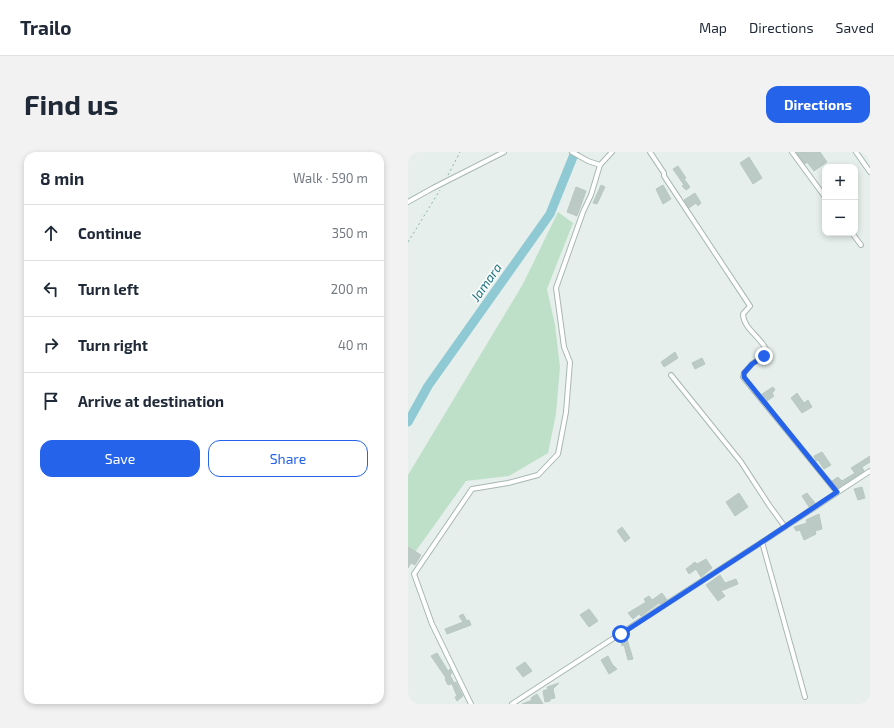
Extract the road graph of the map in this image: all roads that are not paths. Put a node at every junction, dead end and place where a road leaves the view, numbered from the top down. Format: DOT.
graph roads {
  1 [pos="504,152"];
  2 [pos="572,152"];
  3 [pos="612,152"];
  4 [pos="650,152"];
  5 [pos="792,152"];
  6 [pos="856,152"];
  7 [pos="600,165"];
  8 [pos="870,172"];
  9 [pos="822,193"];
  10 [pos="408,202"];
  11 [pos="854,236"];
  12 [pos="861,245"];
  13 [pos="671,375"];
  14 [pos="870,471"];
  15 [pos="837,492"];
  16 [pos="785,527"];
  17 [pos="762,542"];
  18 [pos="805,697"];
  19 [pos="471,704"];
  20 [pos="512,704"];
  1 -- 10 [label="street"];
  2 -- 7 [label="street"];
  3 -- 7 [label="street"];
  4 -- 15 [label="street"];
  5 -- 9 [label="street"];
  6 -- 8 [label="street"];
  7 -- 19 [label="street"];
  11 -- 12 [label="street"];
  13 -- 16 [label="street"];
  14 -- 15 [label="street"];
  15 -- 16 [label="street"];
  16 -- 17 [label="street"];
  17 -- 18 [label="street"];
  17 -- 20 [label="street"];
}
